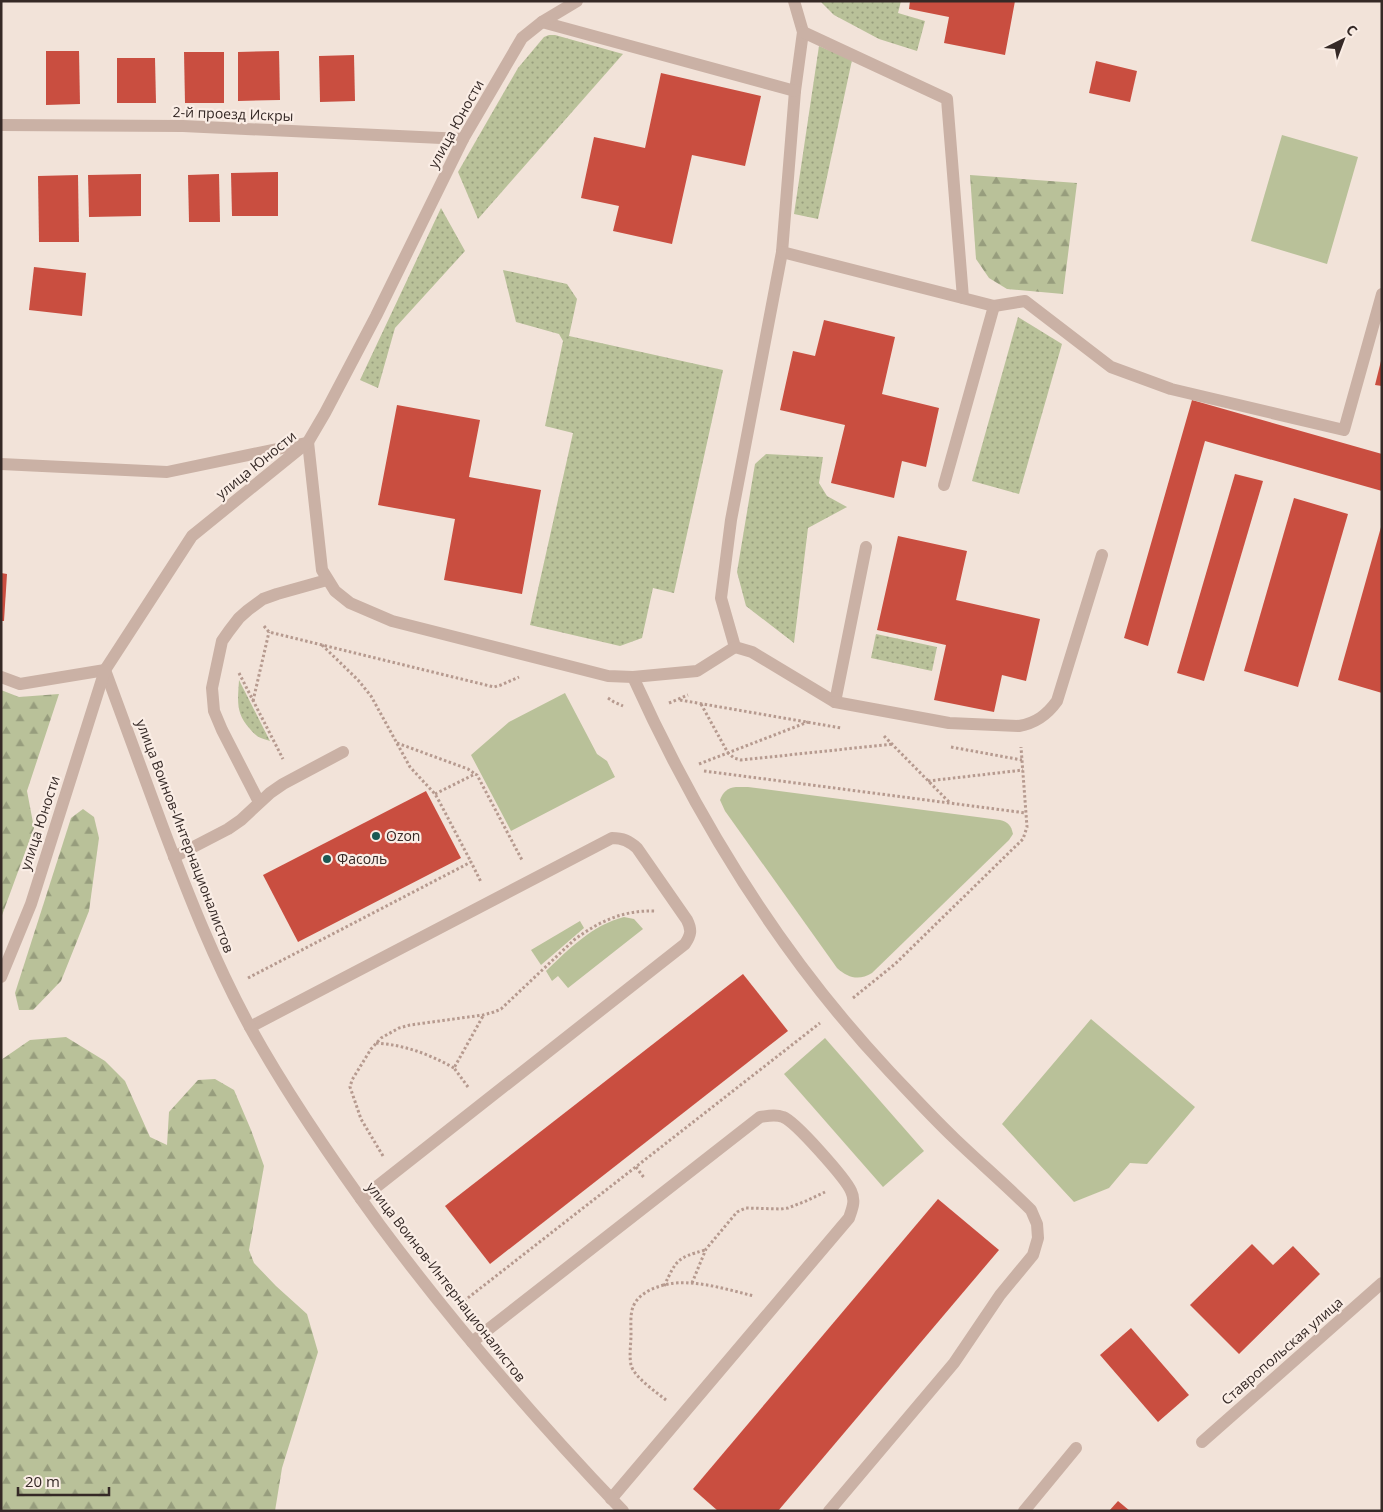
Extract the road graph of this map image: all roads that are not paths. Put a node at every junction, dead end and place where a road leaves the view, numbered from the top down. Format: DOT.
graph roads {
  1 [pos="577,1"];
  2 [pos="794,1"];
  3 [pos="542,22"];
  4 [pos="804,32"];
  5 [pos="795,91"];
  6 [pos="1,125"];
  7 [pos="463,139"];
  8 [pos="782,252"];
  9 [pos="1382,294"];
  10 [pos="963,298"];
  11 [pos="994,306"];
  12 [pos="308,442"];
  13 [pos="1,464"];
  14 [pos="944,485"];
  15 [pos="866,547"];
  16 [pos="1102,555"];
  17 [pos="327,580"];
  18 [pos="735,646"];
  19 [pos="105,670"];
  20 [pos="1,677"];
  21 [pos="633,677"];
  22 [pos="835,702"];
  23 [pos="343,752"];
  24 [pos="260,802"];
  25 [pos="174,857"];
  26 [pos="1,977"];
  27 [pos="250,1027"];
  28 [pos="361,1199"];
  29 [pos="1382,1283"];
  30 [pos="472,1342"];
  31 [pos="1202,1442"];
  32 [pos="1076,1448"];
  33 [pos="611,1499"];
  34 [pos="622,1511"];
  35 [pos="828,1511"];
  36 [pos="1024,1511"];
  1 -- 3 [label="street, улица Юности"];
  2 -- 4 [label="street"];
  3 -- 5 [label="street"];
  3 -- 7 [label="street, улица Юности"];
  4 -- 5 [label="street"];
  4 -- 10 [label="street"];
  5 -- 8 [label="street"];
  6 -- 7 [label="street, 2-й проезд Искры"];
  7 -- 12 [label="street, улица Юности"];
  8 -- 10 [label="street"];
  8 -- 18 [label="street"];
  9 -- 11 [label="street"];
  10 -- 11 [label="street"];
  11 -- 14 [label="street"];
  12 -- 13 [label="street"];
  12 -- 17 [label="street"];
  12 -- 19 [label="street, улица Юности"];
  15 -- 22 [label="street"];
  16 -- 22 [label="street"];
  17 -- 21 [label="street"];
  17 -- 24 [label="street"];
  18 -- 21 [label="street"];
  18 -- 22 [label="street"];
  19 -- 20 [label="street"];
  19 -- 25 [label="street, улица Воинов-Интернационалистов"];
  19 -- 26 [label="street, улица Юности"];
  21 -- 35 [label="street"];
  23 -- 24 [label="street"];
  24 -- 25 [label="street"];
  25 -- 27 [label="street, улица Воинов-Интернационалистов"];
  27 -- 28 [label="street, улица Воинов-Интернационалистов"];
  27 -- 28 [label="street"];
  28 -- 30 [label="street, улица Воинов-Интернационалистов"];
  29 -- 31 [label="street, Ставропольская улица"];
  30 -- 33 [label="street, улица Воинов-Интернационалистов"];
  30 -- 33 [label="street"];
  32 -- 36 [label="street"];
  33 -- 34 [label="street, улица Воинов-Интернационалистов"];
}
